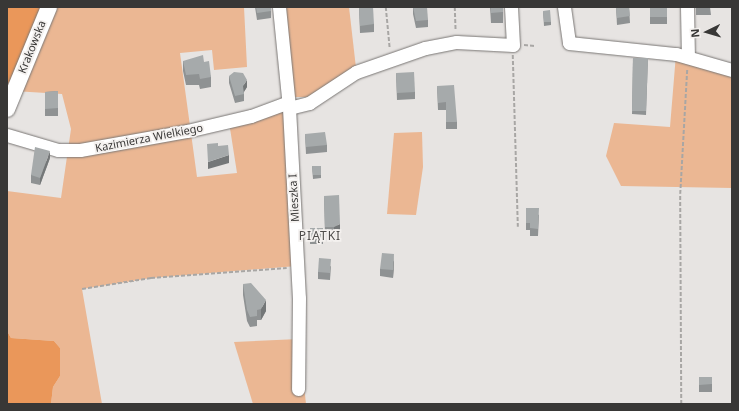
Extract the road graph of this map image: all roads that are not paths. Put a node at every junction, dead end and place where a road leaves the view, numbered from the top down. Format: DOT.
graph roads {
  1 [pos="49,7"];
  2 [pos="279,7"];
  3 [pos="510,7"];
  4 [pos="564,7"];
  5 [pos="687,7"];
  6 [pos="688,57"];
  7 [pos="732,70"];
  8 [pos="289,105"];
  9 [pos="7,109"];
  10 [pos="7,135"];
  11 [pos="298,388"];
  1 -- 9 [label="main road, Krakowska"];
  2 -- 8 [label="street, Mieszka I"];
  3 -- 8 [label="street, Kazimierza Wielkiego"];
  4 -- 6 [label="street"];
  5 -- 6 [label="street"];
  6 -- 7 [label="street"];
  8 -- 10 [label="street, Kazimierza Wielkiego"];
  8 -- 11 [label="street, Mieszka I"];
}
